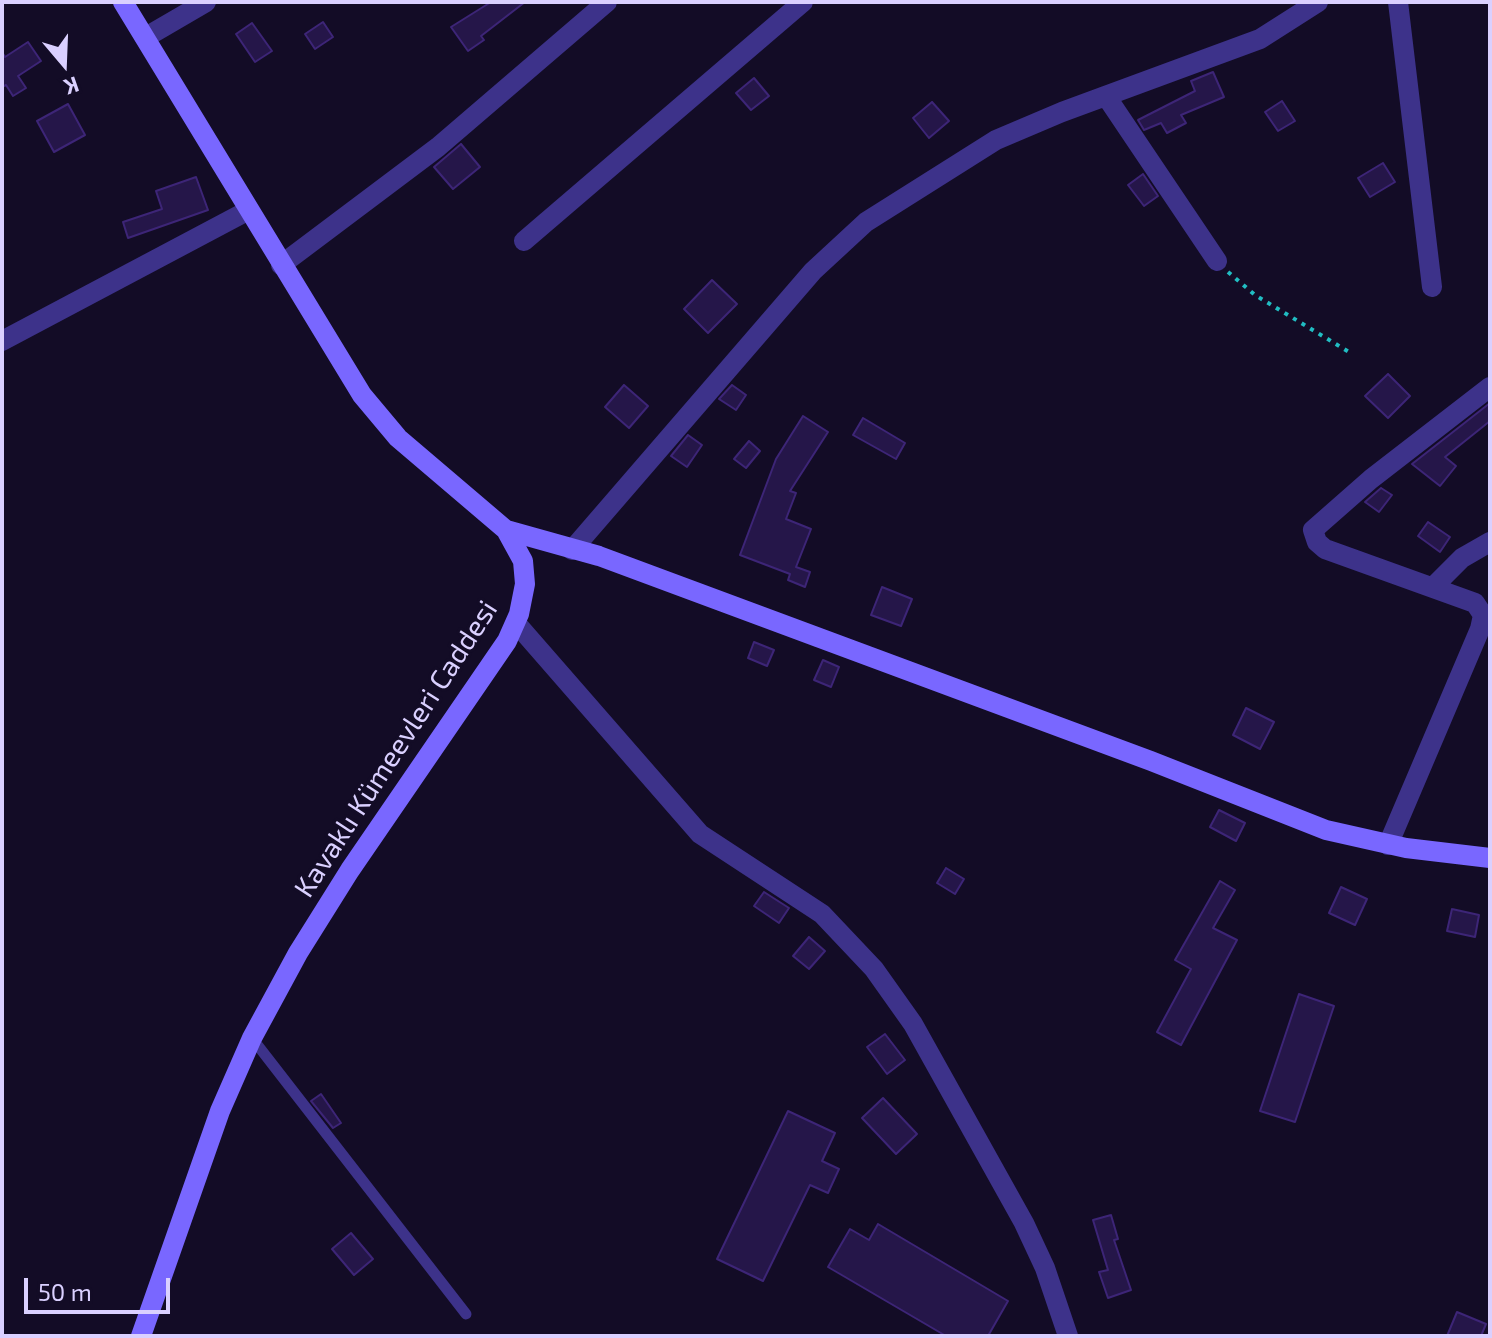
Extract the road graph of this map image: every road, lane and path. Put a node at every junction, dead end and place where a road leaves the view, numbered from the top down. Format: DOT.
graph roads {
  1 [pos="123,2"];
  2 [pos="206,2"];
  3 [pos="607,2"];
  4 [pos="1318,2"];
  5 [pos="1398,2"];
  6 [pos="794,5"];
  7 [pos="146,37"];
  8 [pos="1106,96"];
  9 [pos="249,210"];
  10 [pos="524,241"];
  11 [pos="1217,261"];
  12 [pos="281,265"];
  13 [pos="1432,287"];
  14 [pos="2,341"];
  15 [pos="1349,352"];
  16 [pos="1490,387"];
  17 [pos="506,530"];
  18 [pos="1490,542"];
  19 [pos="572,550"];
  20 [pos="1433,587"];
  21 [pos="516,623"];
  22 [pos="1388,845"];
  23 [pos="1490,858"];
  24 [pos="252,1038"];
  25 [pos="466,1314"];
  26 [pos="141,1336"];
  27 [pos="1068,1336"];
  1 -- 7 [label="street, Kavaklı Kümeevleri Caddesi"];
  2 -- 7 [label="street"];
  3 -- 12 [label="street"];
  4 -- 8 [label="street"];
  5 -- 13 [label="street"];
  6 -- 10 [label="street"];
  7 -- 9 [label="street, Kavaklı Kümeevleri Caddesi"];
  8 -- 11 [label="street"];
  8 -- 19 [label="street"];
  9 -- 12 [label="street, Kavaklı Kümeevleri Caddesi"];
  9 -- 14 [label="street"];
  11 -- 15 [label="path"];
  12 -- 17 [label="street, Kavaklı Kümeevleri Caddesi"];
  16 -- 20 [label="street"];
  17 -- 19 [label="street"];
  17 -- 21 [label="street, Kavaklı Kümeevleri Caddesi"];
  18 -- 20 [label="street"];
  19 -- 22 [label="street"];
  20 -- 22 [label="street"];
  21 -- 24 [label="street, Kavaklı Kümeevleri Caddesi"];
  21 -- 27 [label="street"];
  22 -- 23 [label="street"];
  24 -- 25 [label="lane"];
  24 -- 26 [label="street, Kavaklı Kümeevleri Caddesi"];
}
